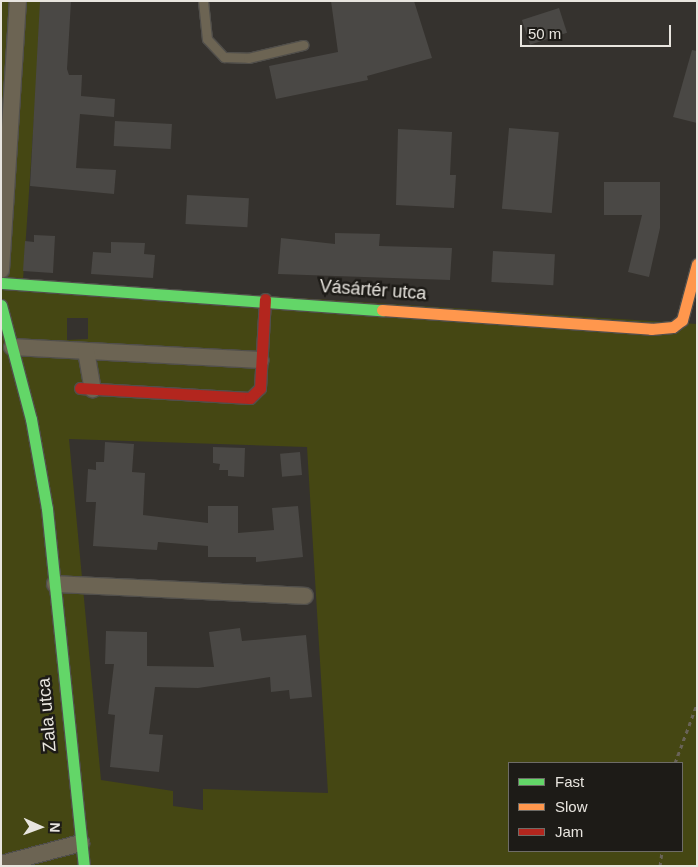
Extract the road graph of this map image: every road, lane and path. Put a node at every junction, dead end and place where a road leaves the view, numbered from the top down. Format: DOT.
graph roads {
  1 [pos="18,1"];
  2 [pos="203,1"];
  3 [pos="303,45"];
  4 [pos="697,264"];
  5 [pos="1,270"];
  6 [pos="1,283"];
  7 [pos="265,299"];
  8 [pos="1,305"];
  9 [pos="12,347"];
  10 [pos="86,351"];
  11 [pos="261,360"];
  12 [pos="87,389"];
  13 [pos="55,584"];
  14 [pos="305,596"];
  15 [pos="697,704"];
  16 [pos="675,762"];
  17 [pos="81,843"];
  18 [pos="662,852"];
  19 [pos="1,864"];
  20 [pos="84,866"];
  21 [pos="660,866"];
  1 -- 5 [label="street"];
  2 -- 3 [label="lane"];
  4 -- 7 [label="street, Vásártér utca"];
  6 -- 7 [label="street, Vásártér utca"];
  7 -- 11 [label="street"];
  8 -- 9 [label="street, Zala utca"];
  9 -- 10 [label="street"];
  9 -- 13 [label="street, Zala utca"];
  10 -- 11 [label="street"];
  10 -- 12 [label="street"];
  11 -- 12 [label="street"];
  13 -- 14 [label="street"];
  13 -- 17 [label="street, Zala utca"];
  15 -- 16 [label="path"];
  17 -- 19 [label="street"];
  17 -- 20 [label="street, Zala utca"];
  18 -- 21 [label="path"];
}
